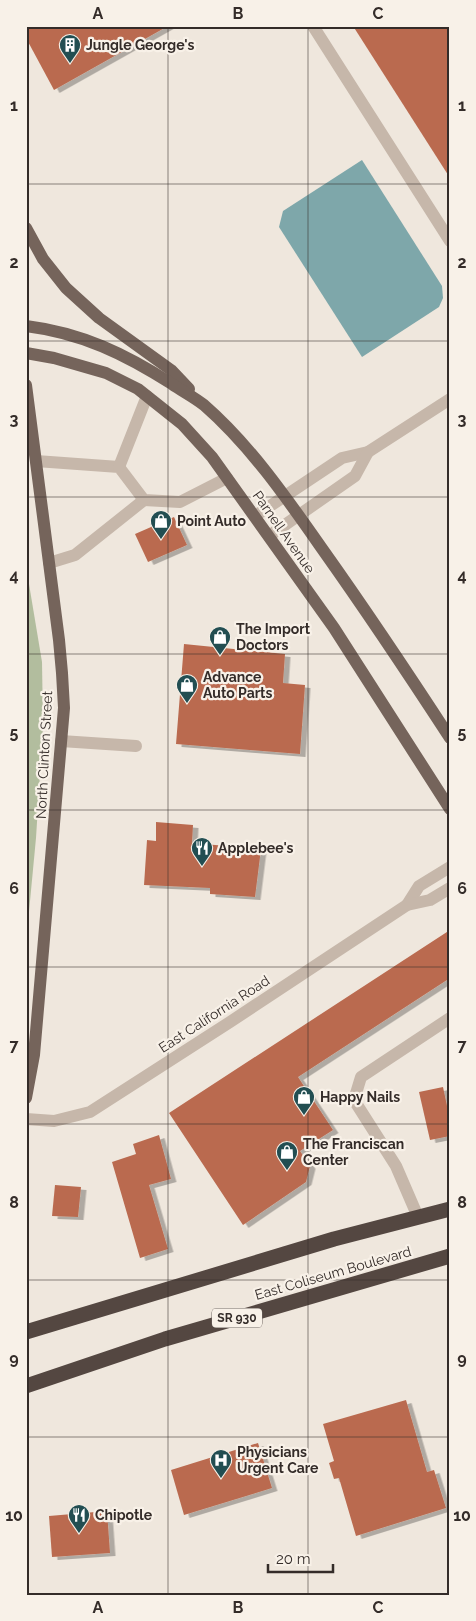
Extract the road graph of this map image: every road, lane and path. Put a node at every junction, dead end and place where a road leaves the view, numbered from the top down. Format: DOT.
graph roads {
  1 [pos="313,26"];
  2 [pos="26,228"];
  3 [pos="450,241"];
  4 [pos="26,326"];
  5 [pos="26,353"];
  6 [pos="26,385"];
  7 [pos="147,396"];
  8 [pos="450,398"];
  9 [pos="202,404"];
  10 [pos="368,452"];
  11 [pos="36,461"];
  12 [pos="119,467"];
  13 [pos="227,478"];
  14 [pos="284,496"];
  15 [pos="144,500"];
  16 [pos="299,515"];
  17 [pos="255,516"];
  18 [pos="269,536"];
  19 [pos="49,563"];
  20 [pos="450,738"];
  21 [pos="61,741"];
  22 [pos="136,746"];
  23 [pos="450,809"];
  24 [pos="450,867"];
  25 [pos="450,888"];
  26 [pos="407,905"];
  27 [pos="450,1018"];
  28 [pos="26,1098"];
  29 [pos="26,1119"];
  30 [pos="450,1209"];
  31 [pos="418,1217"];
  32 [pos="450,1256"];
  33 [pos="26,1332"];
  34 [pos="26,1386"];
  1 -- 3 [label="street"];
  2 -- 9 [label="main road"];
  4 -- 9 [label="main road, Parnell Avenue"];
  5 -- 7 [label="main road, Parnell Avenue"];
  6 -- 11 [label="main road, North Clinton Street"];
  7 -- 12 [label="street"];
  7 -- 13 [label="main road, Parnell Avenue"];
  8 -- 10 [label="street"];
  9 -- 14 [label="main road, Parnell Avenue"];
  10 -- 14 [label="street"];
  10 -- 16 [label="street"];
  11 -- 12 [label="street"];
  11 -- 19 [label="main road, North Clinton Street"];
  12 -- 15 [label="street"];
  13 -- 15 [label="street"];
  13 -- 17 [label="main road, Parnell Avenue"];
  14 -- 16 [label="main road, Parnell Avenue"];
  14 -- 17 [label="street"];
  15 -- 19 [label="street"];
  16 -- 18 [label="street"];
  16 -- 20 [label="main road, Parnell Avenue"];
  17 -- 18 [label="main road, Parnell Avenue"];
  18 -- 23 [label="main road, Parnell Avenue"];
  19 -- 21 [label="main road, North Clinton Street"];
  21 -- 22 [label="street"];
  21 -- 28 [label="main road, North Clinton Street"];
  24 -- 26 [label="street, East California Road"];
  25 -- 26 [label="street, East California Road"];
  26 -- 29 [label="street, East California Road"];
  27 -- 31 [label="street"];
  30 -- 31 [label="highway"];
  31 -- 33 [label="highway"];
  32 -- 34 [label="highway, East Coliseum Boulevard / SR 930"];
}
